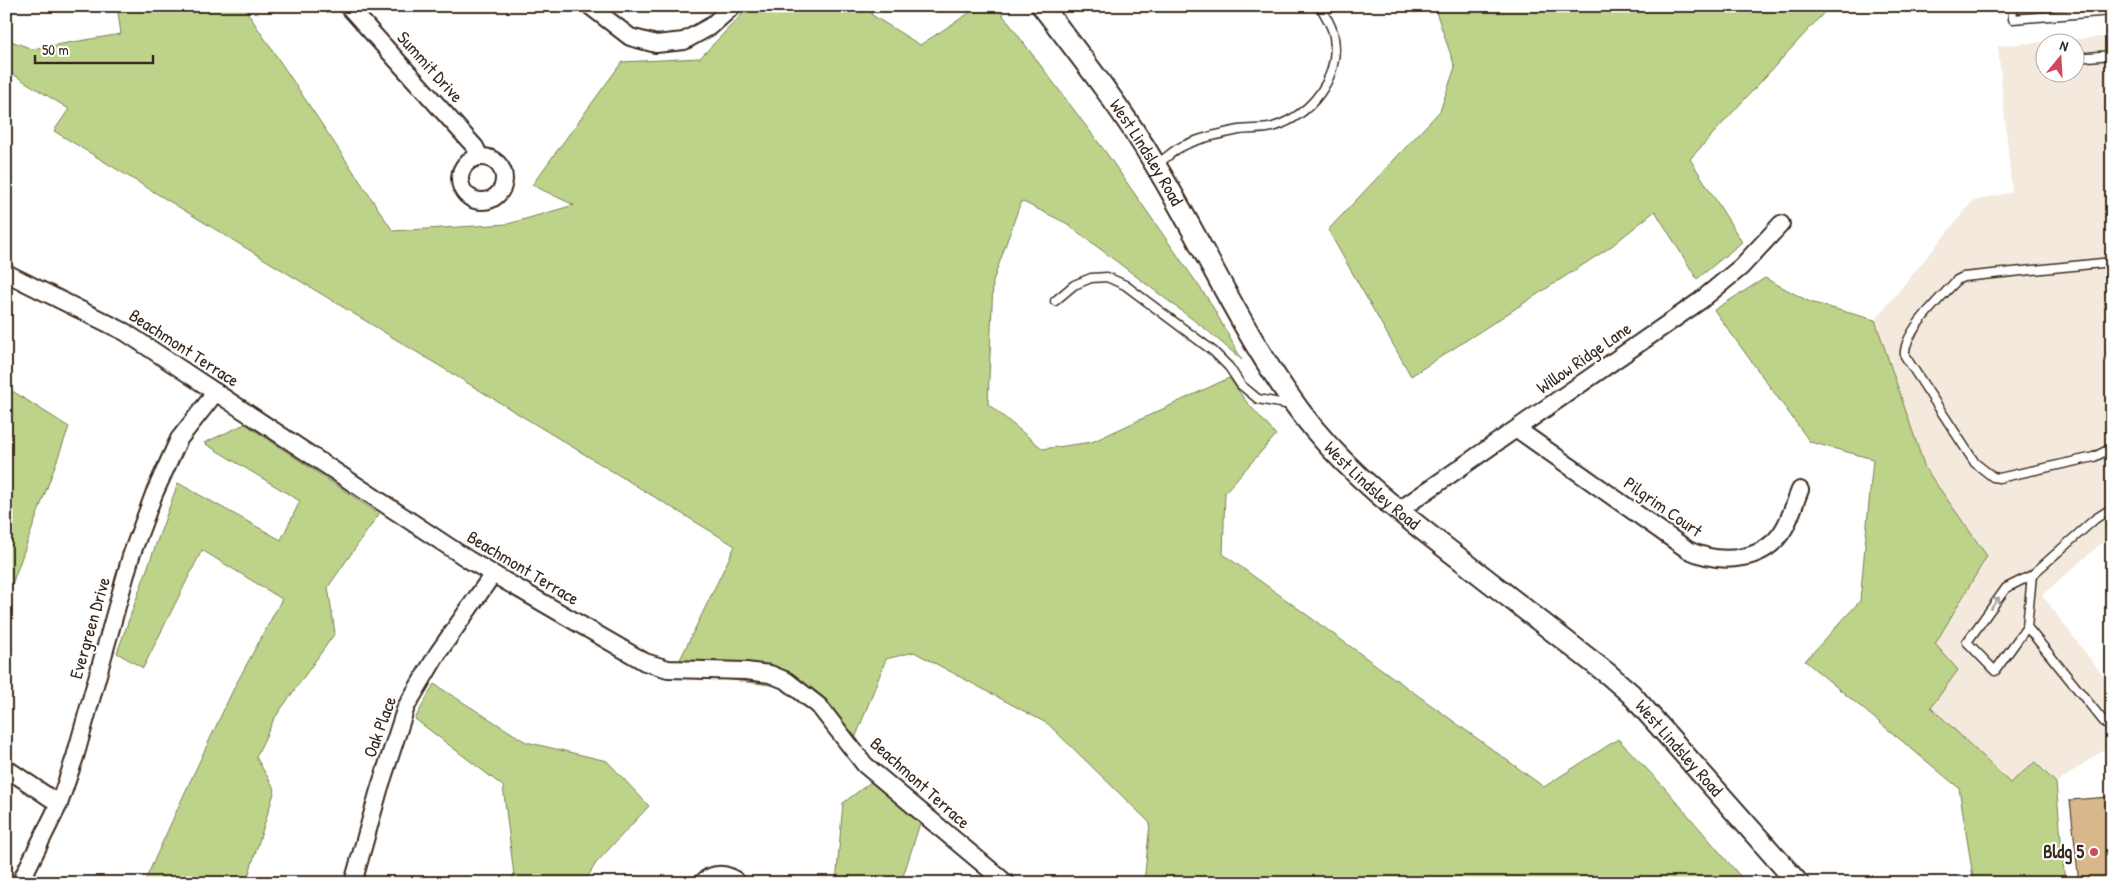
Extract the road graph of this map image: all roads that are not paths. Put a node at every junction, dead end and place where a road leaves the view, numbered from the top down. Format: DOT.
graph roads {
  1 [pos="348,6"];
  2 [pos="590,6"];
  3 [pos="733,6"];
  4 [pos="1042,6"];
  5 [pos="1320,6"];
  6 [pos="2012,6"];
  7 [pos="2053,6"];
  8 [pos="2085,10"];
  9 [pos="2112,10"];
  10 [pos="2054,15"];
  11 [pos="2112,55"];
  12 [pos="2086,57"];
  13 [pos="480,157"];
  14 [pos="1156,165"];
  15 [pos="1782,224"];
  16 [pos="2112,262"];
  17 [pos="6,273"];
  18 [pos="1055,301"];
  19 [pos="216,392"];
  20 [pos="1295,406"];
  21 [pos="1517,429"];
  22 [pos="2112,448"];
  23 [pos="1800,490"];
  24 [pos="2112,508"];
  25 [pos="1398,511"];
  26 [pos="493,574"];
  27 [pos="2032,575"];
  28 [pos="2027,627"];
  29 [pos="2105,723"];
  30 [pos="6,768"];
  31 [pos="58,804"];
  32 [pos="20,883"];
  33 [pos="353,883"];
  34 [pos="702,883"];
  35 [pos="738,883"];
  36 [pos="1006,883"];
  37 [pos="1798,883"];
  1 -- 13 [label="street, Summit Drive"];
  2 -- 3 [label="street"];
  4 -- 14 [label="street, West Lindsley Road"];
  5 -- 14 [label="lane"];
  6 -- 10 [label="lane"];
  7 -- 10 [label="lane"];
  8 -- 9 [label="lane"];
  8 -- 10 [label="lane"];
  11 -- 12 [label="lane"];
  14 -- 20 [label="street, West Lindsley Road"];
  15 -- 21 [label="street, Willow Ridge Lane"];
  16 -- 22 [label="lane"];
  17 -- 19 [label="street, Beachmont Terrace"];
  18 -- 20 [label="lane"];
  19 -- 26 [label="street, Beachmont Terrace"];
  19 -- 31 [label="street, Evergreen Drive"];
  20 -- 25 [label="street, West Lindsley Road"];
  21 -- 23 [label="street, Pilgrim Court"];
  21 -- 25 [label="street, Willow Ridge Lane"];
  24 -- 27 [label="lane"];
  25 -- 37 [label="street, West Lindsley Road"];
  26 -- 33 [label="street, Oak Place"];
  26 -- 36 [label="street, Beachmont Terrace"];
  27 -- 28 [label="lane"];
  28 -- 27 [label="lane, one-way"];
  28 -- 29 [label="lane"];
  30 -- 31 [label="street"];
  31 -- 32 [label="street, Evergreen Drive"];
  34 -- 35 [label="street"];
}
